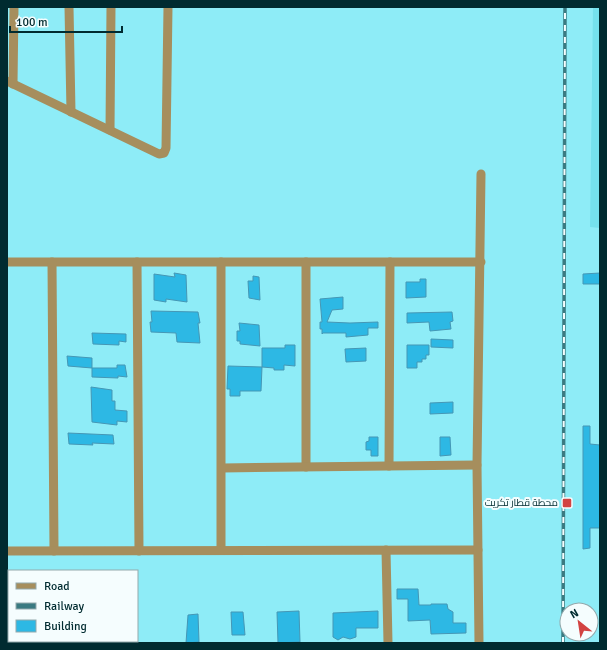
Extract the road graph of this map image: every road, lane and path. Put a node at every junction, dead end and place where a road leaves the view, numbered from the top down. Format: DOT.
graph roads {
  1 [pos="14,7"];
  2 [pos="69,7"];
  3 [pos="111,7"];
  4 [pos="168,7"];
  5 [pos="10,83"];
  6 [pos="71,112"];
  7 [pos="110,130"];
  8 [pos="481,174"];
  9 [pos="7,262"];
  10 [pos="52,262"];
  11 [pos="136,262"];
  12 [pos="221,262"];
  13 [pos="306,262"];
  14 [pos="390,262"];
  15 [pos="481,262"];
  16 [pos="477,465"];
  17 [pos="389,466"];
  18 [pos="306,467"];
  19 [pos="222,468"];
  20 [pos="221,550"];
  21 [pos="386,550"];
  22 [pos="478,550"];
  23 [pos="54,551"];
  24 [pos="139,551"];
  25 [pos="7,552"];
  26 [pos="388,643"];
  27 [pos="479,643"];
  1 -- 5 [label="street"];
  2 -- 6 [label="street"];
  3 -- 7 [label="street"];
  4 -- 7 [label="street"];
  5 -- 6 [label="street"];
  6 -- 7 [label="street"];
  8 -- 15 [label="street"];
  9 -- 10 [label="street"];
  10 -- 11 [label="street"];
  10 -- 23 [label="street"];
  11 -- 12 [label="street"];
  11 -- 24 [label="street"];
  12 -- 13 [label="street"];
  12 -- 19 [label="street"];
  13 -- 14 [label="street"];
  13 -- 18 [label="street"];
  14 -- 15 [label="street"];
  14 -- 17 [label="street"];
  15 -- 16 [label="street"];
  16 -- 17 [label="street"];
  16 -- 22 [label="street"];
  17 -- 18 [label="street"];
  18 -- 19 [label="street"];
  19 -- 20 [label="street"];
  20 -- 21 [label="street"];
  20 -- 24 [label="street"];
  21 -- 22 [label="street"];
  21 -- 26 [label="street"];
  22 -- 27 [label="street"];
  23 -- 24 [label="street"];
  23 -- 25 [label="street"];
}
